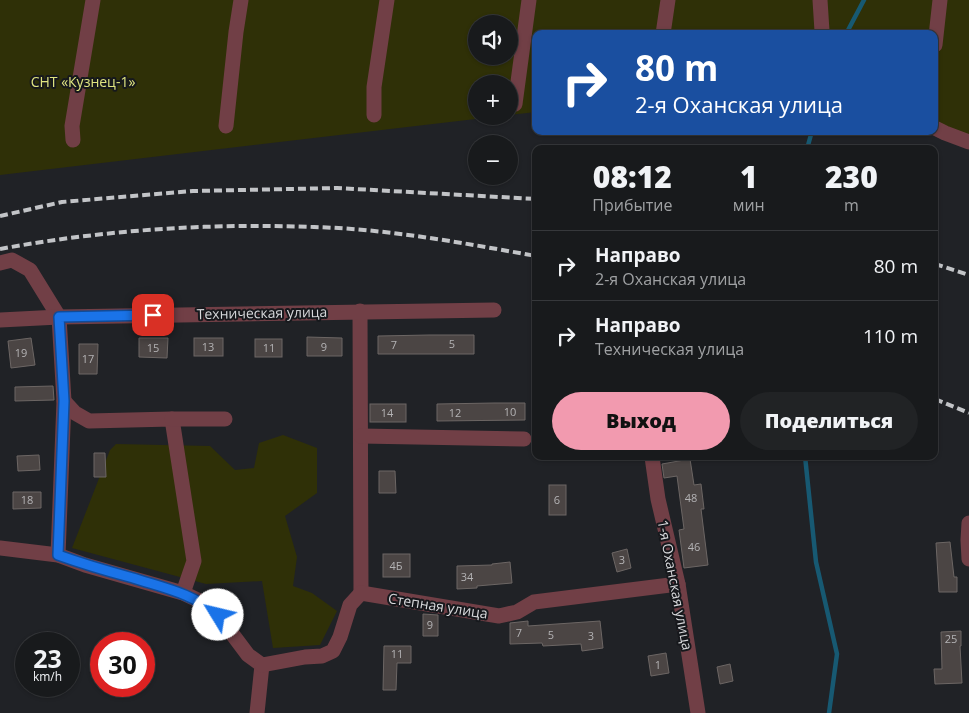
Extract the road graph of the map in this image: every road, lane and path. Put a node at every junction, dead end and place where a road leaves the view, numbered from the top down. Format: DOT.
graph roads {
  1 [pos="93,0"];
  2 [pos="241,0"];
  3 [pos="387,0"];
  4 [pos="529,0"];
  5 [pos="668,0"];
  6 [pos="820,0"];
  7 [pos="940,0"];
  8 [pos="664,30"];
  9 [pos="822,30"];
  10 [pos="937,30"];
  11 [pos="518,82"];
  12 [pos="374,115"];
  13 [pos="226,126"];
  14 [pos="938,130"];
  15 [pos="73,140"];
  16 [pos="969,142"];
  17 [pos="0,263"];
  18 [pos="494,310"];
  19 [pos="360,311"];
  20 [pos="59,317"];
  21 [pos="0,320"];
  22 [pos="64,401"];
  23 [pos="172,419"];
  24 [pos="225,419"];
  25 [pos="361,436"];
  26 [pos="524,439"];
  27 [pos="652,460"];
  28 [pos="969,523"];
  29 [pos="0,548"];
  30 [pos="58,555"];
  31 [pos="969,559"];
  32 [pos="678,584"];
  33 [pos="183,593"];
  34 [pos="362,593"];
  35 [pos="262,665"];
  36 [pos="257,713"];
  37 [pos="698,713"];
  1 -- 15 [label="street"];
  2 -- 13 [label="street"];
  3 -- 12 [label="street"];
  4 -- 11 [label="street"];
  5 -- 8 [label="street"];
  6 -- 9 [label="street"];
  7 -- 10 [label="street"];
  14 -- 16 [label="street"];
  17 -- 20 [label="street"];
  18 -- 19 [label="street, Техническая улица"];
  19 -- 20 [label="street, Техническая улица"];
  19 -- 25 [label="street"];
  20 -- 21 [label="street, Техническая улица"];
  20 -- 22 [label="street"];
  22 -- 23 [label="street"];
  22 -- 30 [label="street"];
  23 -- 24 [label="street"];
  23 -- 33 [label="street"];
  25 -- 26 [label="street"];
  25 -- 34 [label="street"];
  27 -- 32 [label="street, 1-я Оханская улица"];
  28 -- 31 [label="street"];
  29 -- 30 [label="street"];
  30 -- 33 [label="street"];
  32 -- 34 [label="street, Степная улица"];
  32 -- 37 [label="street, 1-я Оханская улица"];
  33 -- 35 [label="street"];
  34 -- 35 [label="street"];
  35 -- 36 [label="street"];
}
